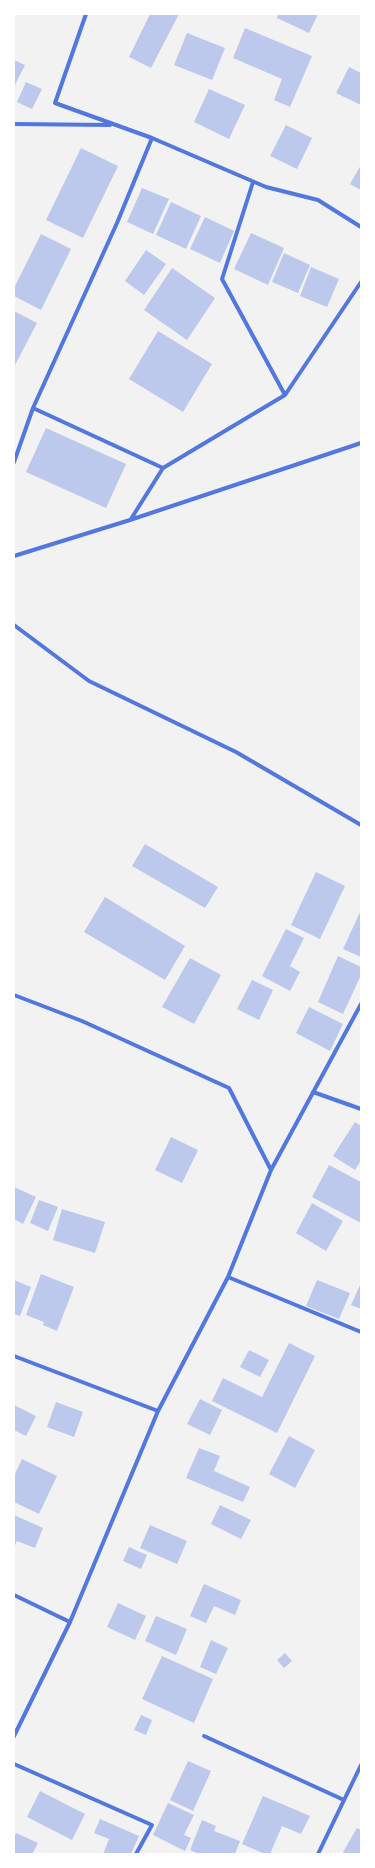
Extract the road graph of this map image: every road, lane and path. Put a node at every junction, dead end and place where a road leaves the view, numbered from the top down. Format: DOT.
graph roads {
  1 [pos="86,14"];
  2 [pos="14,124"];
  3 [pos="114,125"];
  4 [pos="152,138"];
  5 [pos="253,182"];
  6 [pos="361,228"];
  7 [pos="361,282"];
  8 [pos="285,395"];
  9 [pos="34,408"];
  10 [pos="361,443"];
  11 [pos="14,462"];
  12 [pos="163,468"];
  13 [pos="130,520"];
  14 [pos="14,556"];
  15 [pos="14,625"];
  16 [pos="361,825"];
  17 [pos="14,995"];
  18 [pos="361,1004"];
  19 [pos="313,1092"];
  20 [pos="361,1109"];
  21 [pos="270,1170"];
  22 [pos="228,1277"];
  23 [pos="361,1332"];
  24 [pos="14,1356"];
  25 [pos="158,1411"];
  26 [pos="14,1595"];
  27 [pos="70,1622"];
  28 [pos="14,1736"];
  29 [pos="204,1736"];
  30 [pos="14,1764"];
  31 [pos="361,1765"];
  32 [pos="344,1800"];
  33 [pos="136,1854"];
  34 [pos="318,1854"];
  1 -- 3 [label="street"];
  2 -- 3 [label="street"];
  3 -- 4 [label="street"];
  4 -- 5 [label="street"];
  4 -- 9 [label="street"];
  5 -- 6 [label="street"];
  5 -- 8 [label="street"];
  7 -- 8 [label="street"];
  8 -- 12 [label="street"];
  9 -- 11 [label="street"];
  9 -- 12 [label="street"];
  10 -- 13 [label="street"];
  12 -- 13 [label="street"];
  13 -- 14 [label="street"];
  15 -- 16 [label="street"];
  17 -- 21 [label="street"];
  18 -- 19 [label="street"];
  19 -- 20 [label="street"];
  19 -- 21 [label="street"];
  21 -- 22 [label="street"];
  22 -- 23 [label="street"];
  22 -- 25 [label="street"];
  24 -- 25 [label="street"];
  25 -- 27 [label="street"];
  26 -- 27 [label="street"];
  27 -- 28 [label="street"];
  29 -- 32 [label="street"];
  30 -- 33 [label="street"];
  31 -- 32 [label="street"];
  32 -- 34 [label="street"];
}
